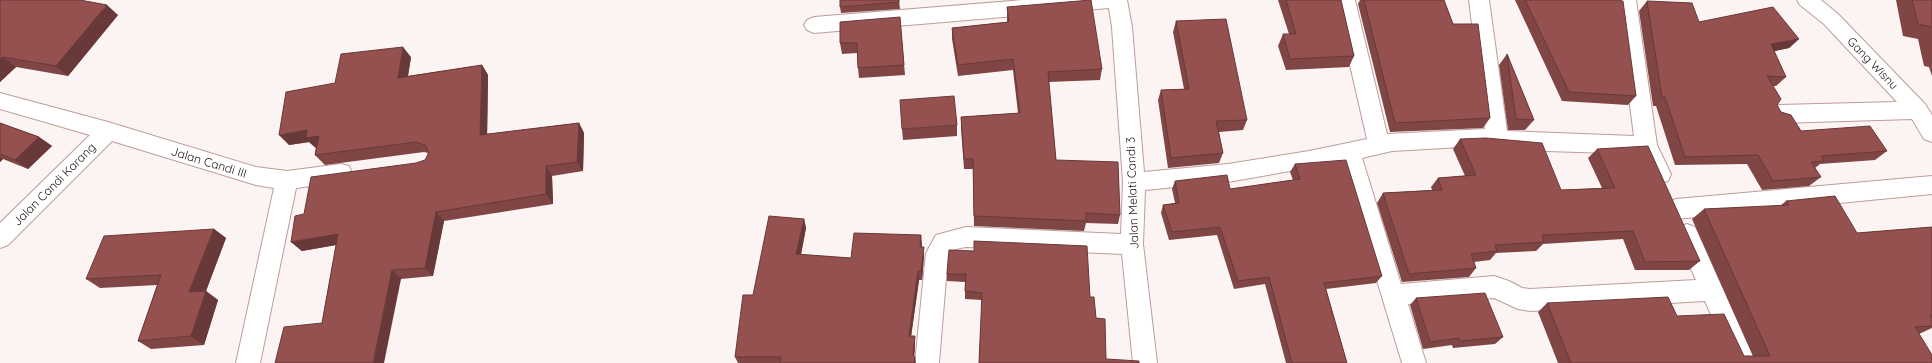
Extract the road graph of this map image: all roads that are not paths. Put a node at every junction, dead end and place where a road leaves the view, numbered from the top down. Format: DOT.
graph roads {
  1 [pos="1112,0"];
  2 [pos="1117,0"];
  3 [pos="1345,0"];
  4 [pos="1479,0"];
  5 [pos="1626,0"];
  6 [pos="1807,0"];
  7 [pos="814,25"];
  8 [pos="0,100"];
  9 [pos="1918,110"];
  10 [pos="1779,114"];
  11 [pos="108,131"];
  12 [pos="1932,133"];
  13 [pos="1497,139"];
  14 [pos="1379,145"];
  15 [pos="1646,145"];
  16 [pos="1349,151"];
  17 [pos="363,170"];
  18 [pos="287,180"];
  19 [pos="1134,182"];
  20 [pos="1932,185"];
  21 [pos="1676,209"];
  22 [pos="0,238"];
  23 [pos="1132,244"];
  24 [pos="1711,290"];
  25 [pos="1393,295"];
  26 [pos="248,363"];
  27 [pos="927,363"];
  28 [pos="1145,363"];
  29 [pos="1414,363"];
  30 [pos="1744,363"];
  1 -- 7 [label="street"];
  2 -- 19 [label="street, Jalan Melati Candi 3"];
  3 -- 14 [label="street"];
  4 -- 13 [label="street"];
  5 -- 15 [label="street"];
  6 -- 9 [label="street, Gang Wisnu"];
  8 -- 11 [label="street, Jalan Candi III"];
  9 -- 10 [label="street"];
  9 -- 12 [label="street, Gang Wisnu"];
  11 -- 18 [label="street, Jalan Candi III"];
  11 -- 22 [label="street, Jalan Candi Karang"];
  13 -- 14 [label="street"];
  13 -- 15 [label="street"];
  14 -- 16 [label="street"];
  15 -- 21 [label="street"];
  16 -- 19 [label="street"];
  16 -- 25 [label="street"];
  17 -- 18 [label="street, Jalan Candi III"];
  18 -- 26 [label="street"];
  19 -- 23 [label="street, Jalan Melati Candi 3"];
  20 -- 21 [label="street"];
  21 -- 24 [label="street"];
  23 -- 27 [label="street"];
  23 -- 28 [label="street, Jalan Melati Candi 3"];
  24 -- 25 [label="street"];
  24 -- 30 [label="street"];
  25 -- 29 [label="street"];
}
